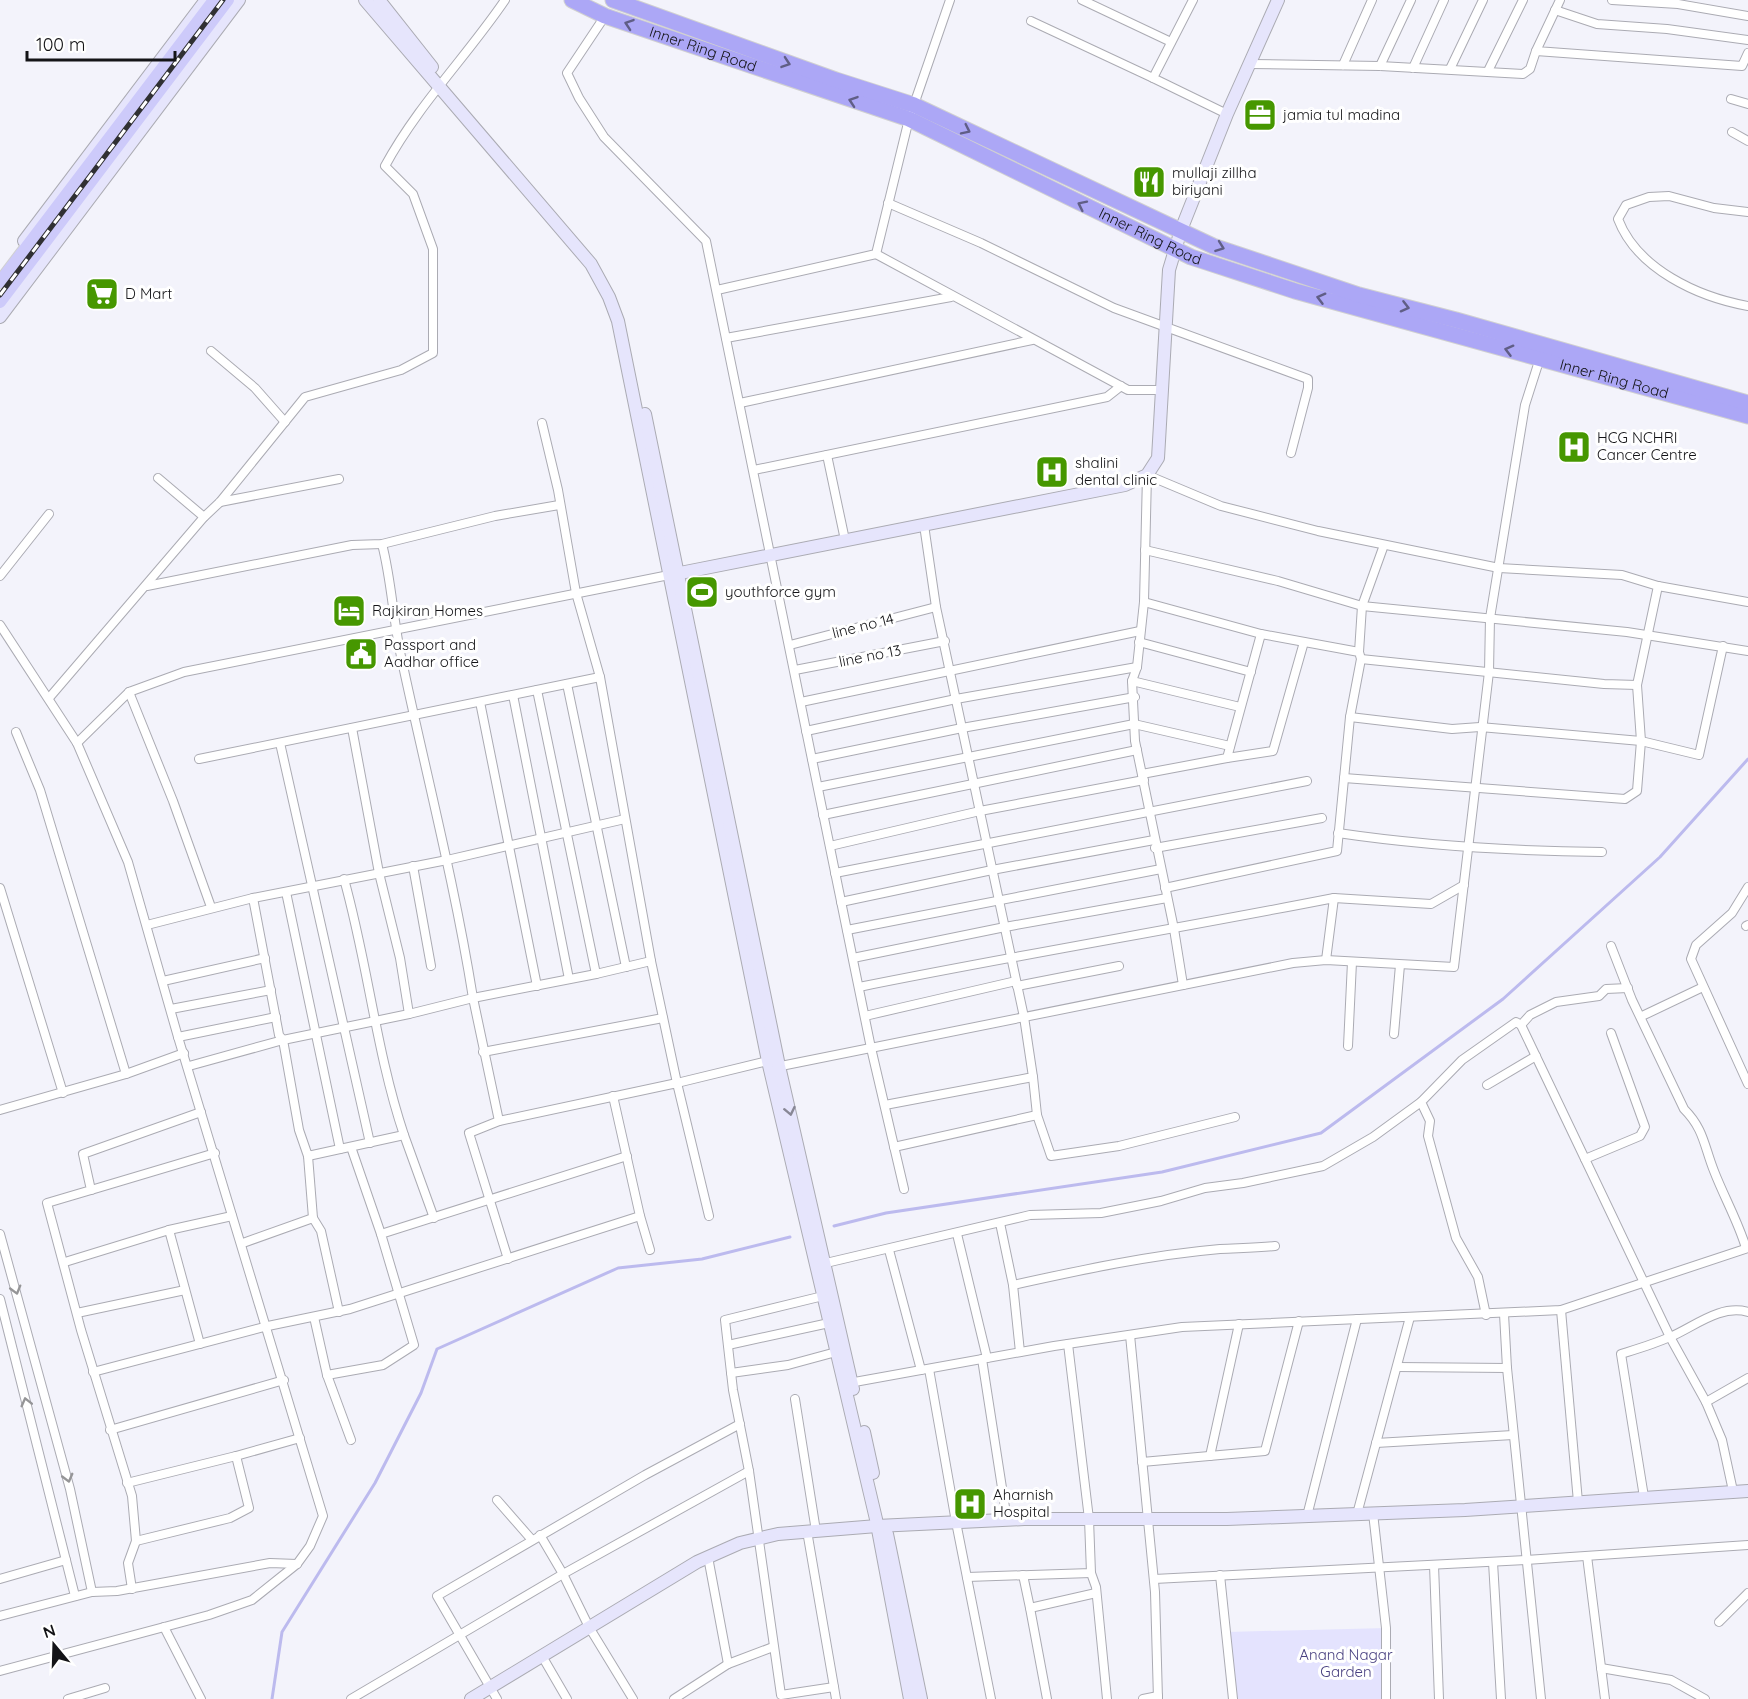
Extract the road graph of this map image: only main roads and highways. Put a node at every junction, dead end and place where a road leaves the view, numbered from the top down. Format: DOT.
graph roads {
  1 [pos="206,0"];
  2 [pos="214,0"];
  3 [pos="228,0"];
  4 [pos="239,0"];
  5 [pos="365,0"];
  6 [pos="379,0"];
  7 [pos="572,0"];
  8 [pos="613,0"];
  9 [pos="1278,0"];
  10 [pos="440,83"];
  11 [pos="911,112"];
  12 [pos="1180,230"];
  13 [pos="1176,252"];
  14 [pos="0,273"];
  15 [pos="0,282"];
  16 [pos="0,302"];
  17 [pos="0,317"];
  18 [pos="1748,403"];
  19 [pos="1748,416"];
  20 [pos="673,574"];
  21 [pos="811,1228"];
  22 [pos="848,1384"];
  23 [pos="1748,1491"];
  24 [pos="881,1526"];
  25 [pos="471,1699"];
  26 [pos="910,1699"];
  27 [pos="921,1699"];
  1 -- 14 [label="main road"];
  2 -- 15 [label="main road"];
  3 -- 16 [label="main road"];
  4 -- 17 [label="main road"];
  5 -- 10 [label="main road"];
  6 -- 10 [label="main road"];
  11 -- 7 [label="highway, Inner Ring Road, one-way"];
  8 -- 11 [label="highway, Inner Ring Road, one-way"];
  9 -- 12 [label="main road"];
  10 -- 20 [label="main road"];
  11 -- 12 [label="highway, Inner Ring Road, one-way"];
  13 -- 11 [label="highway, Inner Ring Road, one-way"];
  12 -- 13 [label="main road"];
  12 -- 18 [label="highway, Inner Ring Road, one-way"];
  19 -- 13 [label="highway, Inner Ring Road, one-way"];
  13 -- 20 [label="main road"];
  20 -- 21 [label="main road"];
  21 -- 22 [label="main road"];
  21 -- 22 [label="main road"];
  22 -- 24 [label="main road"];
  23 -- 24 [label="main road"];
  24 -- 25 [label="main road"];
  24 -- 26 [label="main road"];
  24 -- 27 [label="main road"];
}
